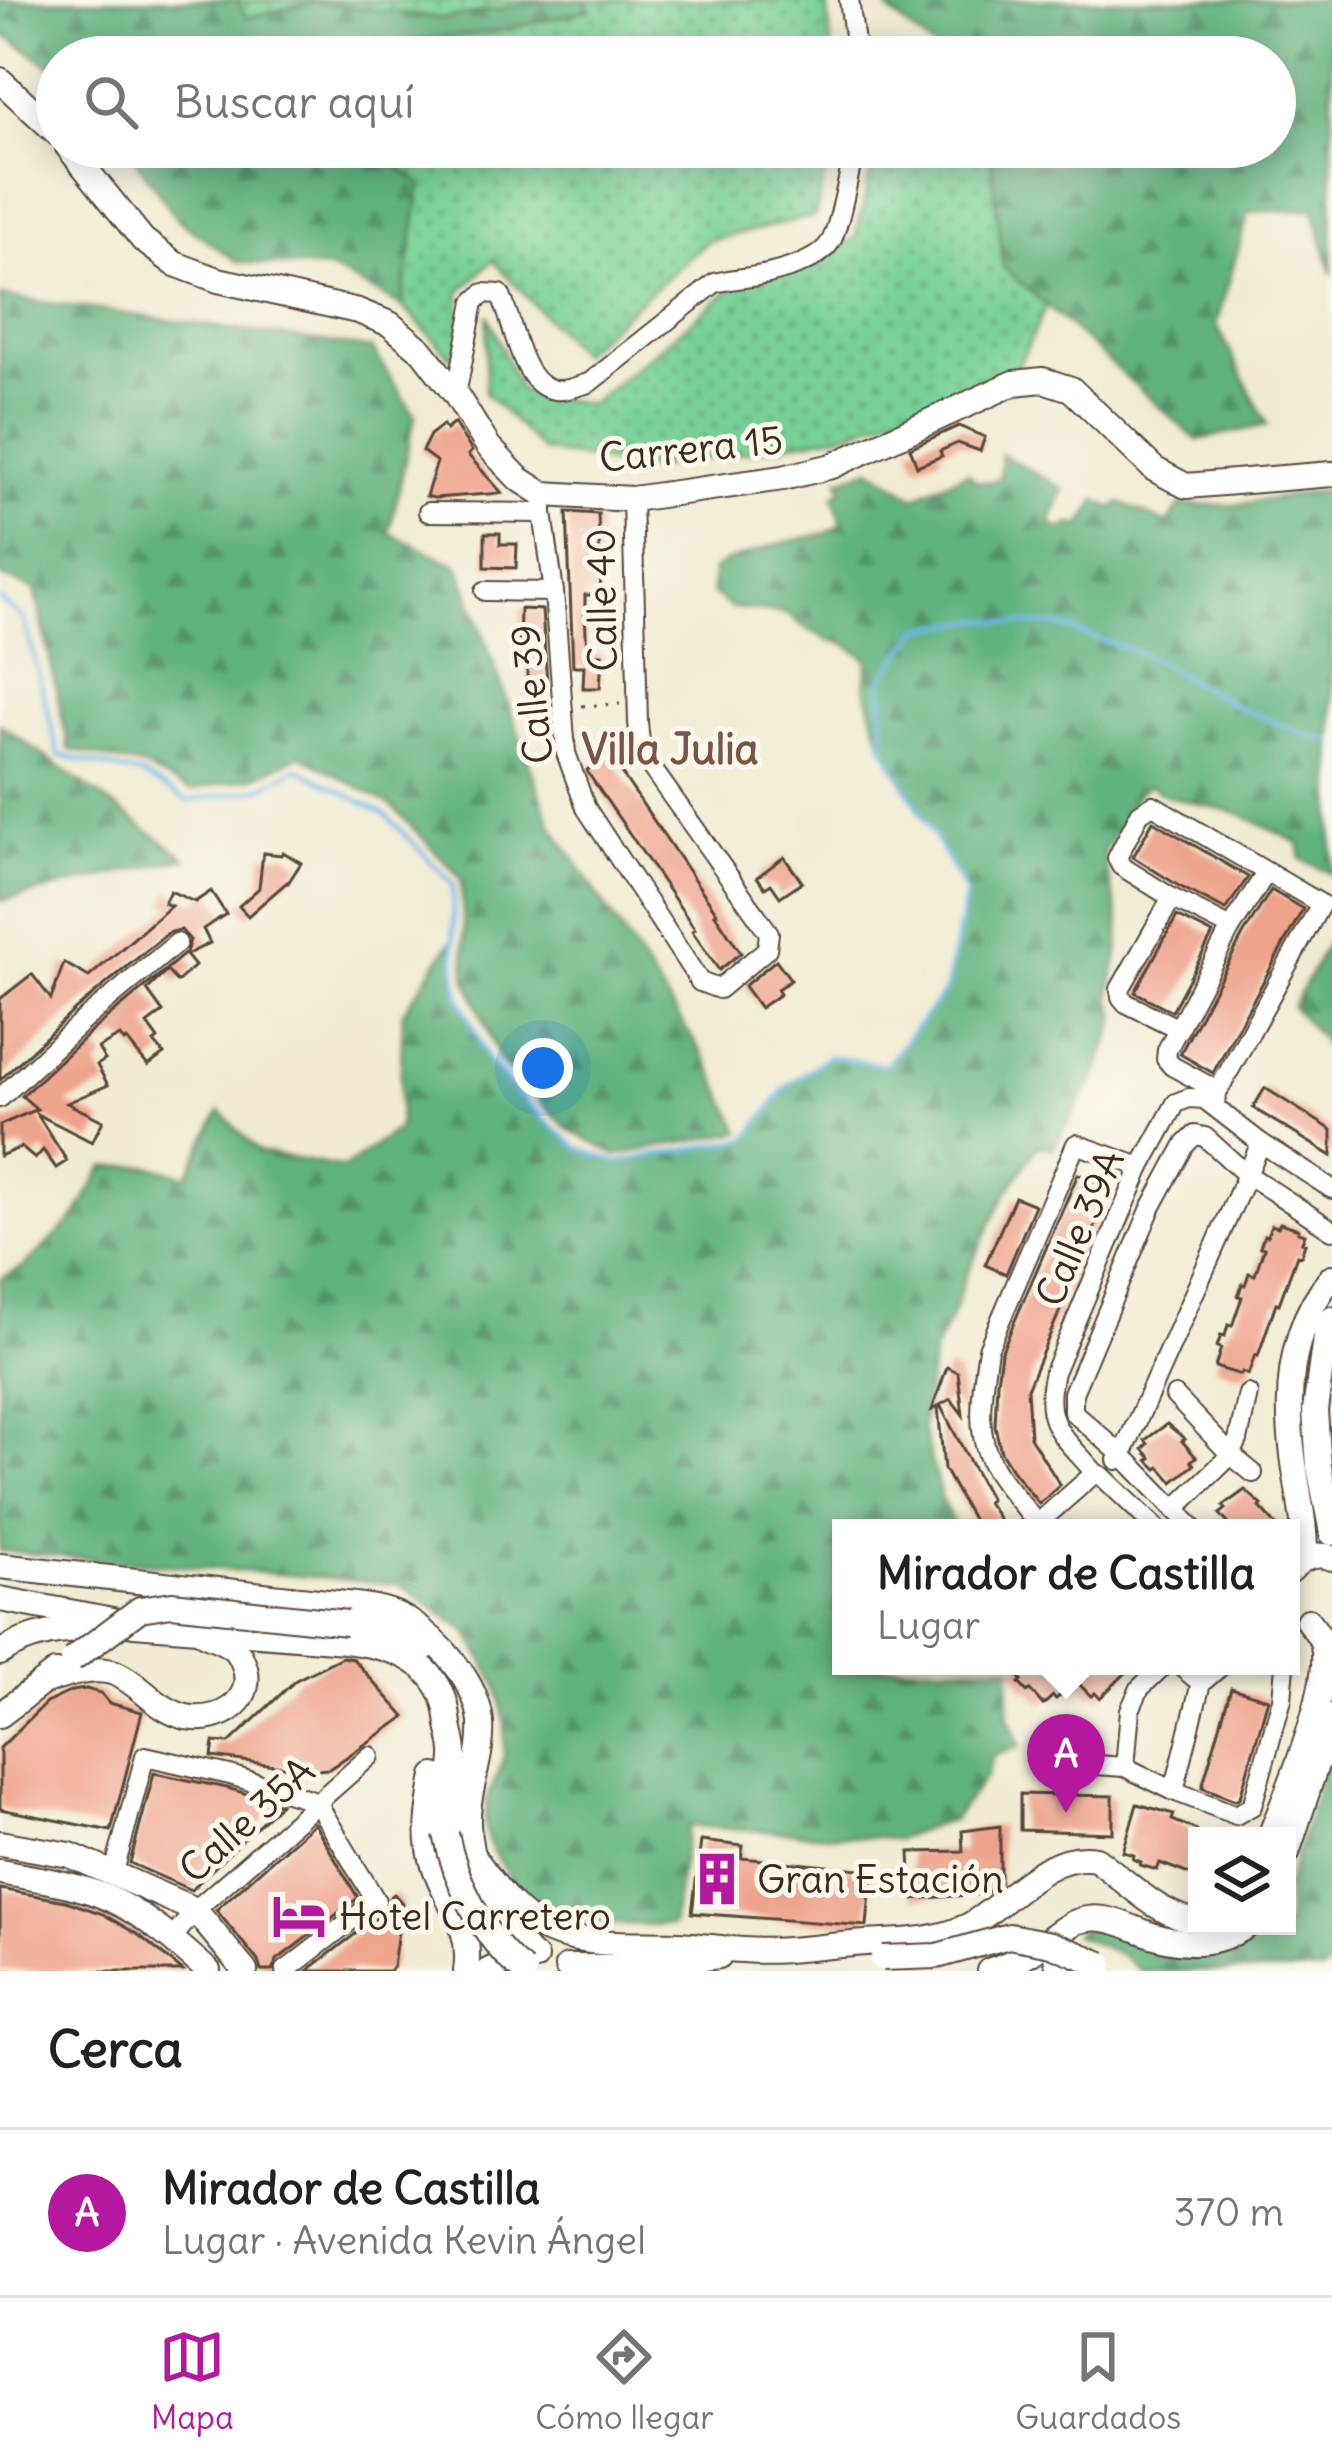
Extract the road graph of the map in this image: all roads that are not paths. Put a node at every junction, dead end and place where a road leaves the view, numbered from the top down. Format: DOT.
graph roads {
  1 [pos="849,0"];
  2 [pos="853,36"];
  3 [pos="0,80"];
  4 [pos="36,113"];
  5 [pos="85,168"];
  6 [pos="850,168"];
  7 [pos="456,394"];
  8 [pos="1332,474"];
  9 [pos="632,499"];
  10 [pos="543,503"];
  11 [pos="428,512"];
  12 [pos="485,590"];
  13 [pos="554,592"];
  14 [pos="1266,873"];
  15 [pos="1172,898"];
  16 [pos="1231,928"];
  17 [pos="177,943"];
  18 [pos="712,988"];
  19 [pos="1179,1029"];
  20 [pos="0,1098"];
  21 [pos="1216,1098"];
  22 [pos="1261,1143"];
  23 [pos="1142,1167"];
  24 [pos="1245,1173"];
  25 [pos="1332,1189"];
  26 [pos="1332,1230"];
  27 [pos="1332,1277"];
  28 [pos="1332,1319"];
  29 [pos="1248,1394"];
  30 [pos="1175,1396"];
  31 [pos="1121,1455"];
  32 [pos="1231,1455"];
  33 [pos="1318,1466"];
  34 [pos="1253,1473"];
  35 [pos="1098,1474"];
  36 [pos="1332,1494"];
  37 [pos="1174,1509"];
  38 [pos="1033,1519"];
  39 [pos="1043,1519"];
  40 [pos="1146,1519"];
  41 [pos="1184,1519"];
  42 [pos="1332,1533"];
  43 [pos="1300,1551"];
  44 [pos="1332,1558"];
  45 [pos="1300,1562"];
  46 [pos="0,1566"];
  47 [pos="0,1599"];
  48 [pos="1306,1619"];
  49 [pos="134,1624"];
  50 [pos="192,1629"];
  51 [pos="0,1653"];
  52 [pos="454,1663"];
  53 [pos="1154,1675"];
  54 [pos="1192,1675"];
  55 [pos="1211,1675"];
  56 [pos="1284,1675"];
  57 [pos="42,1683"];
  58 [pos="1202,1683"];
  59 [pos="0,1714"];
  60 [pos="1332,1716"];
  61 [pos="448,1727"];
  62 [pos="370,1756"];
  63 [pos="1051,1762"];
  64 [pos="1125,1767"];
  65 [pos="1174,1791"];
  66 [pos="316,1801"];
  67 [pos="1274,1827"];
  68 [pos="1296,1827"];
  69 [pos="0,1843"];
  70 [pos="472,1856"];
  71 [pos="0,1872"];
  72 [pos="114,1872"];
  73 [pos="195,1910"];
  74 [pos="1188,1920"];
  75 [pos="1066,1928"];
  76 [pos="1229,1935"];
  77 [pos="172,1939"];
  78 [pos="813,1949"];
  79 [pos="745,1951"];
  80 [pos="530,1964"];
  81 [pos="1108,1968"];
  82 [pos="570,1969"];
  83 [pos="208,1971"];
  84 [pos="245,1971"];
  85 [pos="285,1971"];
  86 [pos="466,1971"];
  87 [pos="488,1971"];
  88 [pos="989,1971"];
  89 [pos="1061,1971"];
  1 -- 2 [label="street"];
  3 -- 4 [label="main road"];
  5 -- 7 [label="main road"];
  6 -- 7 [label="street"];
  7 -- 10 [label="main road"];
  8 -- 9 [label="main road, Carrera 15"];
  9 -- 10 [label="main road, Carrera 15"];
  9 -- 18 [label="street, Calle 40"];
  10 -- 11 [label="street"];
  10 -- 13 [label="street, Calle 39"];
  12 -- 13 [label="street"];
  13 -- 18 [label="street, Calle 39"];
  14 -- 15 [label="street"];
  14 -- 16 [label="street"];
  14 -- 21 [label="street"];
  15 -- 16 [label="street"];
  15 -- 19 [label="street"];
  16 -- 19 [label="street"];
  17 -- 20 [label="street"];
  19 -- 21 [label="street"];
  21 -- 22 [label="street"];
  21 -- 23 [label="street, Calle 39A"];
  22 -- 24 [label="street"];
  22 -- 25 [label="street"];
  23 -- 35 [label="street, Calle 39A"];
  23 -- 38 [label="street"];
  24 -- 26 [label="street"];
  24 -- 31 [label="street"];
  24 -- 31 [label="street, Calle 39A"];
  27 -- 43 [label="main road"];
  28 -- 33 [label="main road"];
  29 -- 32 [label="street"];
  30 -- 32 [label="street"];
  31 -- 35 [label="street"];
  31 -- 37 [label="street"];
  32 -- 34 [label="street"];
  32 -- 37 [label="street"];
  33 -- 36 [label="main road"];
  33 -- 42 [label="main road"];
  35 -- 39 [label="street"];
  35 -- 40 [label="street"];
  37 -- 41 [label="street"];
  44 -- 45 [label="main road"];
  46 -- 52 [label="main road"];
  47 -- 49 [label="main road"];
  48 -- 67 [label="main road"];
  49 -- 50 [label="main road"];
  49 -- 51 [label="main road"];
  50 -- 57 [label="main road"];
  50 -- 61 [label="main road"];
  52 -- 57 [label="main road, bridge"];
  52 -- 70 [label="main road"];
  53 -- 64 [label="street"];
  54 -- 58 [label="street"];
  55 -- 58 [label="street"];
  56 -- 65 [label="street"];
  57 -- 59 [label="main road"];
  58 -- 65 [label="street"];
  60 -- 68 [label="main road"];
  61 -- 80 [label="main road, bridge"];
  61 -- 86 [label="main road"];
  62 -- 66 [label="street, Calle 35A"];
  63 -- 64 [label="street"];
  64 -- 65 [label="street"];
  66 -- 72 [label="street"];
  66 -- 73 [label="street, Calle 35A"];
  66 -- 85 [label="street"];
  69 -- 72 [label="main road"];
  70 -- 79 [label="main road"];
  70 -- 80 [label="main road"];
  71 -- 77 [label="main road"];
  72 -- 73 [label="main road"];
  73 -- 77 [label="street, Calle 35A"];
  73 -- 84 [label="main road"];
  74 -- 78 [label="main road"];
  75 -- 76 [label="main road"];
  75 -- 88 [label="main road"];
  75 -- 89 [label="main road"];
  77 -- 83 [label="main road"];
  78 -- 79 [label="main road"];
  78 -- 81 [label="main road, bridge"];
  79 -- 82 [label="main road"];
  80 -- 82 [label="main road"];
  80 -- 87 [label="main road"];
}
